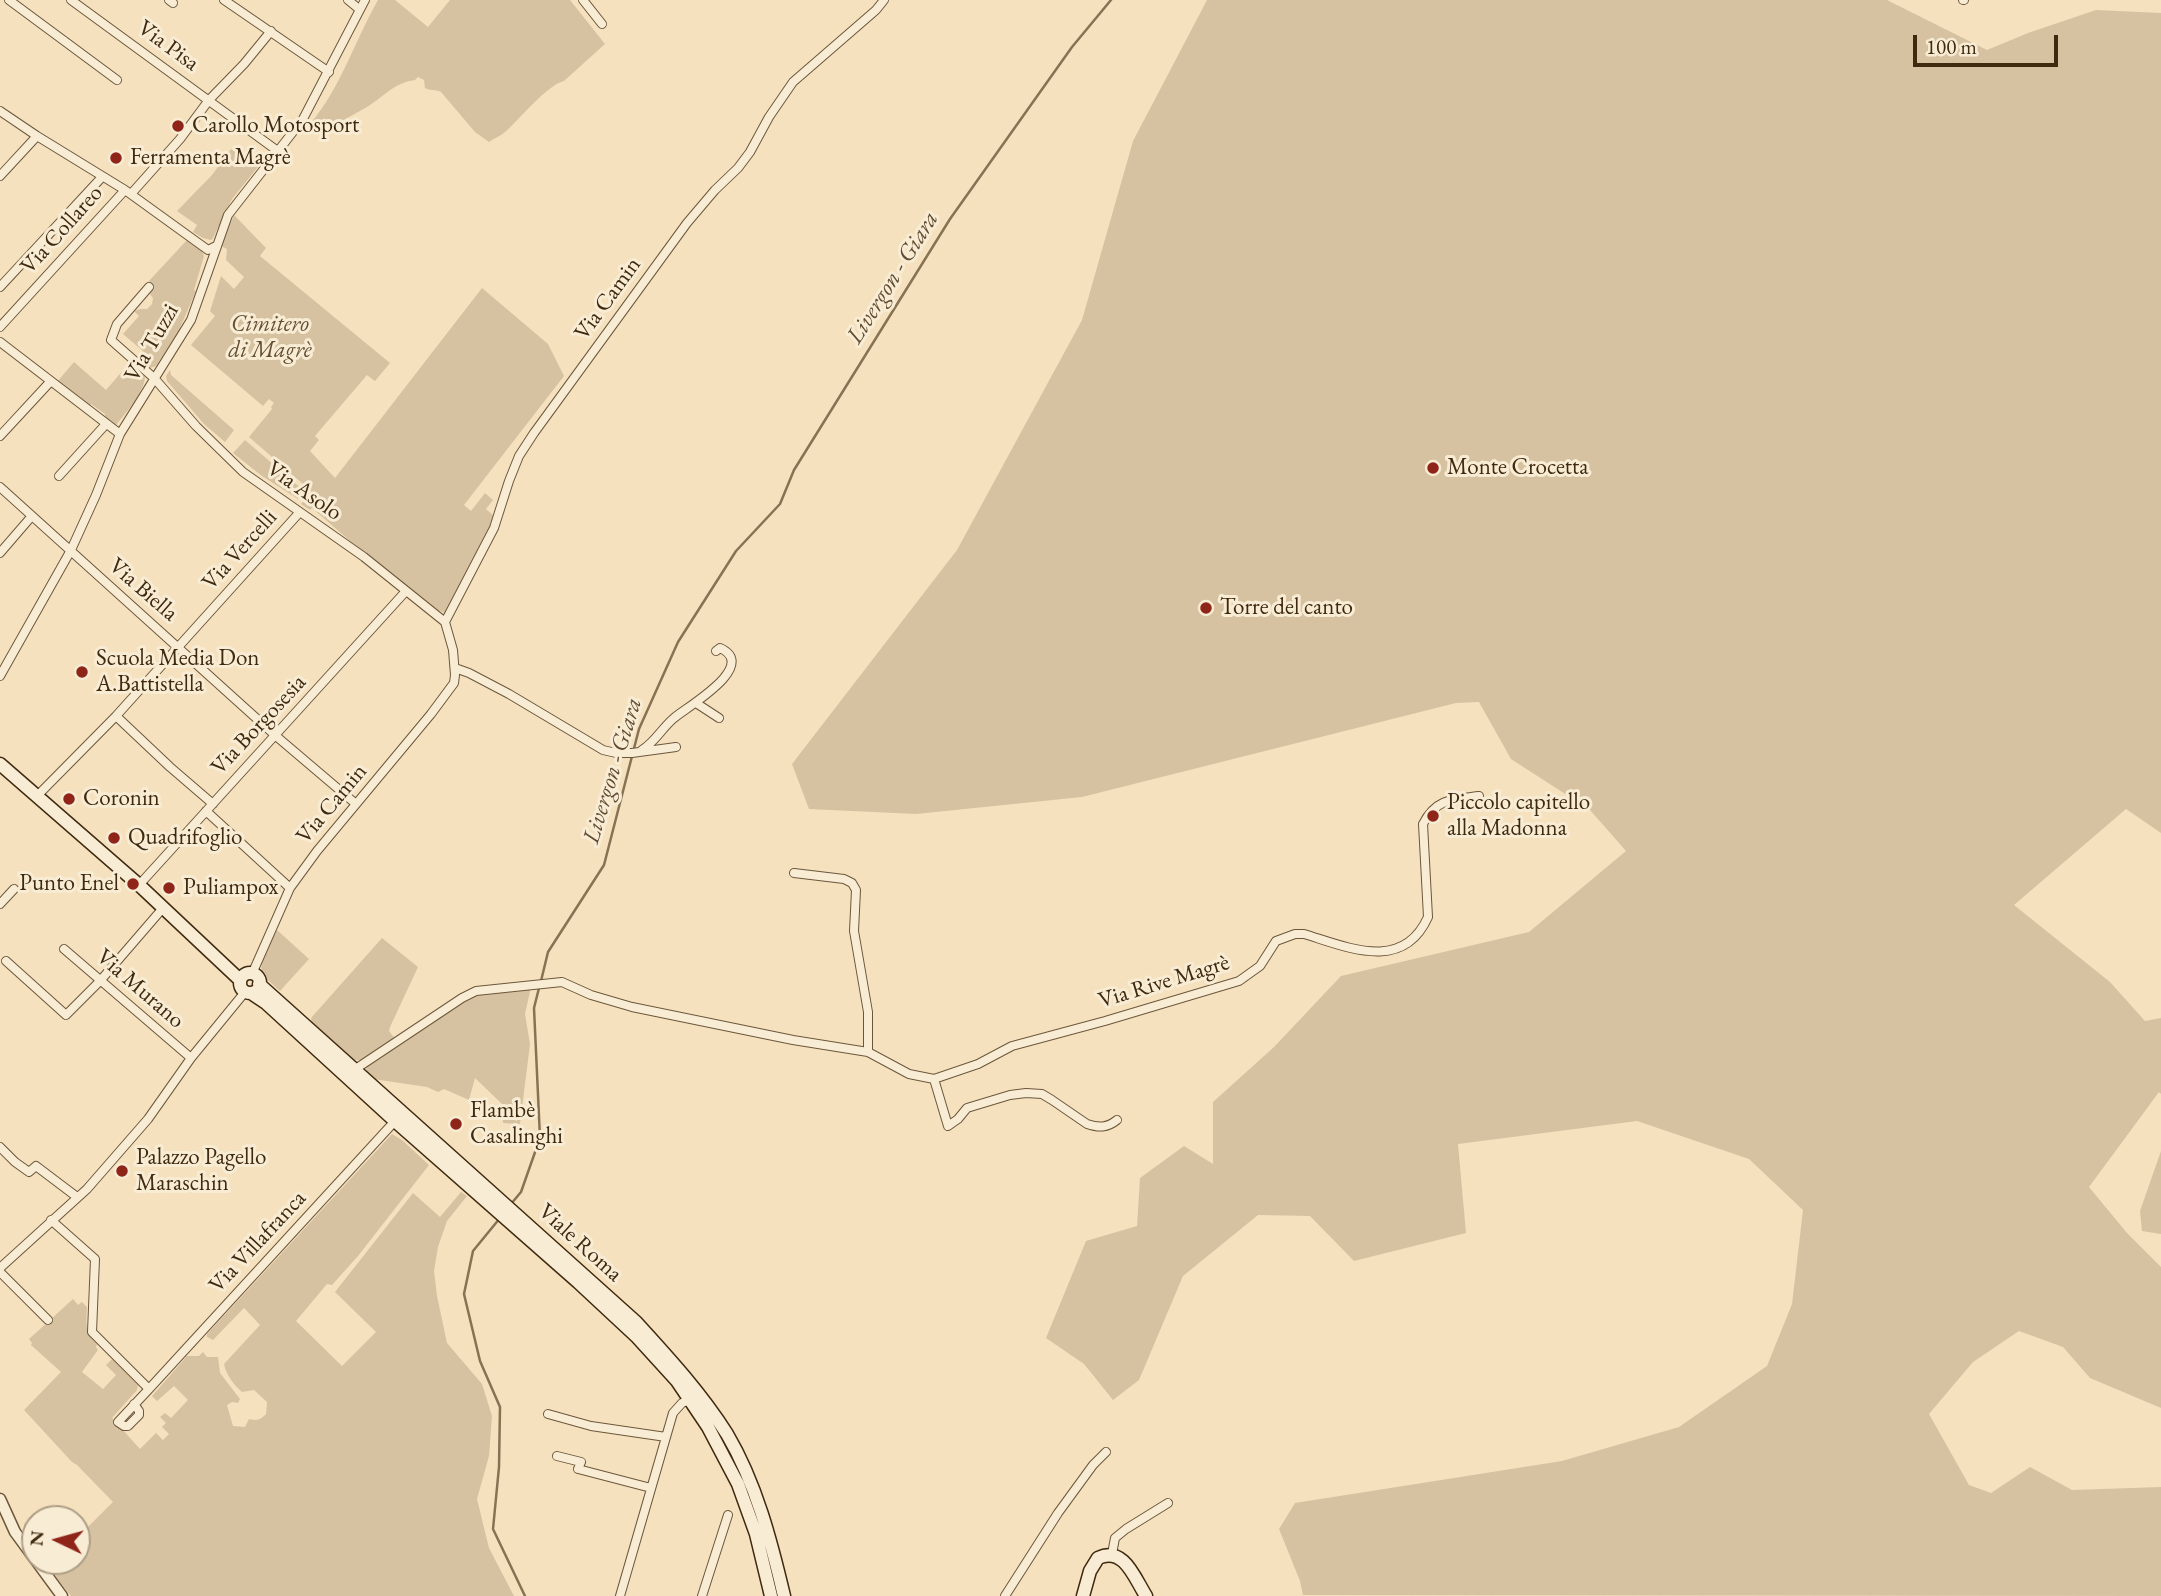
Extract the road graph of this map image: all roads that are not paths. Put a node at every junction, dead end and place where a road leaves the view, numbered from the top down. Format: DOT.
graph roads {
  1 [pos="9,0"];
  2 [pos="71,0"];
  3 [pos="225,0"];
  4 [pos="348,0"];
  5 [pos="365,0"];
  6 [pos="583,0"];
  7 [pos="884,0"];
  8 [pos="359,9"];
  9 [pos="602,24"];
  10 [pos="271,31"];
  11 [pos="328,72"];
  12 [pos="117,80"];
  13 [pos="209,100"];
  14 [pos="0,111"];
  15 [pos="37,136"];
  16 [pos="279,152"];
  17 [pos="0,176"];
  18 [pos="102,177"];
  19 [pos="128,192"];
  20 [pos="216,246"];
  21 [pos="0,287"];
  22 [pos="149,287"];
  23 [pos="0,327"];
  24 [pos="0,342"];
  25 [pos="154,378"];
  26 [pos="51,382"];
  27 [pos="106,424"];
  28 [pos="120,434"];
  29 [pos="0,436"];
  30 [pos="59,476"];
  31 [pos="0,487"];
  32 [pos="299,513"];
  33 [pos="31,517"];
  34 [pos="71,550"];
  35 [pos="0,553"];
  36 [pos="406,591"];
  37 [pos="445,622"];
  38 [pos="179,647"];
  39 [pos="716,651"];
  40 [pos="455,668"];
  41 [pos="0,676"];
  42 [pos="696,703"];
  43 [pos="116,716"];
  44 [pos="719,718"];
  45 [pos="276,736"];
  46 [pos="676,747"];
  47 [pos="640,752"];
  48 [pos="0,764"];
  49 [pos="37,796"];
  50 [pos="1479,796"];
  51 [pos="213,804"];
  52 [pos="356,804"];
  53 [pos="206,811"];
  54 [pos="794,873"];
  55 [pos="139,885"];
  56 [pos="290,888"];
  57 [pos="14,889"];
  58 [pos="0,904"];
  59 [pos="163,908"];
  60 [pos="64,949"];
  61 [pos="6,961"];
  62 [pos="100,981"];
  63 [pos="250,985"];
  64 [pos="868,1052"];
  65 [pos="191,1058"];
  66 [pos="351,1073"];
  67 [pos="934,1079"];
  68 [pos="398,1117"];
  69 [pos="1117,1119"];
  70 [pos="0,1147"];
  71 [pos="77,1197"];
  72 [pos="51,1220"];
  73 [pos="561,1261"];
  74 [pos="0,1270"];
  75 [pos="48,1320"];
  76 [pos="149,1389"];
  77 [pos="689,1400"];
  78 [pos="134,1404"];
  79 [pos="548,1414"];
  80 [pos="666,1437"];
  81 [pos="1106,1452"];
  82 [pos="557,1456"];
  83 [pos="651,1488"];
  84 [pos="0,1499"];
  85 [pos="1168,1503"];
  86 [pos="728,1515"];
  87 [pos="1112,1554"];
  88 [pos="62,1596"];
  89 [pos="620,1596"];
  90 [pos="702,1596"];
  91 [pos="771,1596"];
  92 [pos="784,1596"];
  93 [pos="1005,1596"];
  94 [pos="1083,1596"];
  95 [pos="1146,1596"];
  1 -- 12 [label="street"];
  2 -- 13 [label="street, Via Pisa"];
  3 -- 10 [label="street"];
  4 -- 8 [label="street"];
  5 -- 8 [label="street, Via Tuzzi"];
  6 -- 9 [label="street"];
  7 -- 37 [label="street, Via Camin"];
  8 -- 11 [label="street, Via Tuzzi"];
  10 -- 11 [label="street"];
  10 -- 13 [label="street, Via Pisa"];
  11 -- 16 [label="street, Via Tuzzi"];
  13 -- 16 [label="street, Via Pisa"];
  13 -- 19 [label="street, Via Pisa"];
  14 -- 15 [label="street"];
  15 -- 17 [label="street"];
  15 -- 18 [label="street"];
  16 -- 20 [label="street, Via Tuzzi"];
  18 -- 19 [label="street"];
  18 -- 21 [label="street"];
  19 -- 20 [label="street"];
  19 -- 23 [label="street, Via Collareo"];
  20 -- 25 [label="street, Via Tuzzi"];
  22 -- 25 [label="street, Via Asolo"];
  24 -- 26 [label="street"];
  25 -- 28 [label="street, Via Tuzzi"];
  25 -- 32 [label="street, Via Asolo"];
  26 -- 27 [label="street"];
  26 -- 29 [label="street"];
  27 -- 28 [label="street"];
  27 -- 30 [label="street"];
  28 -- 34 [label="street, Via Tuzzi"];
  31 -- 33 [label="street, Via Biella"];
  32 -- 36 [label="street, Via Asolo"];
  32 -- 38 [label="street, Via Vercelli"];
  33 -- 34 [label="street, Via Biella"];
  33 -- 35 [label="street"];
  34 -- 38 [label="street, Via Biella"];
  34 -- 41 [label="street, Via Tuzzi"];
  36 -- 37 [label="street, Via Asolo"];
  36 -- 45 [label="street, Via Borgosesia"];
  37 -- 40 [label="street"];
  38 -- 43 [label="street, Via Vercelli"];
  38 -- 45 [label="street, Via Biella"];
  39 -- 42 [label="street"];
  40 -- 47 [label="street"];
  40 -- 52 [label="street, Via Camin"];
  42 -- 44 [label="street"];
  42 -- 47 [label="street"];
  43 -- 49 [label="street, Via Vercelli"];
  43 -- 51 [label="street"];
  45 -- 51 [label="street, Via Borgosesia"];
  45 -- 52 [label="street, Via Biella"];
  46 -- 47 [label="street"];
  48 -- 49 [label="main road, Viale Roma"];
  49 -- 55 [label="main road, Viale Roma"];
  50 -- 67 [label="street, Via Rive Magrè"];
  51 -- 53 [label="street, Via Borgosesia"];
  52 -- 56 [label="street, Via Camin"];
  53 -- 55 [label="street, Via Borgosesia"];
  53 -- 56 [label="street"];
  54 -- 64 [label="street"];
  55 -- 59 [label="main road, Viale Roma"];
  56 -- 63 [label="street, Via Camin"];
  57 -- 58 [label="street"];
  59 -- 62 [label="street"];
  59 -- 63 [label="main road, Viale Roma"];
  60 -- 62 [label="street, Via Murano"];
  61 -- 62 [label="street"];
  62 -- 65 [label="street, Via Murano"];
  63 -- 65 [label="street, Via Camin"];
  63 -- 66 [label="main road, Viale Roma"];
  64 -- 66 [label="street"];
  64 -- 67 [label="street"];
  65 -- 71 [label="street, Via Camin"];
  66 -- 68 [label="main road, Viale Roma"];
  67 -- 69 [label="street"];
  68 -- 73 [label="main road, Viale Roma"];
  68 -- 76 [label="street, Via Villafranca"];
  70 -- 71 [label="street"];
  71 -- 72 [label="street, Via Camin"];
  72 -- 74 [label="street, Via Camin"];
  72 -- 76 [label="street"];
  73 -- 77 [label="main road, Viale Roma"];
  73 -- 92 [label="main road, Viale Roma"];
  74 -- 75 [label="street"];
  76 -- 78 [label="street, Via Villafranca"];
  77 -- 80 [label="street"];
  77 -- 91 [label="main road, Viale Roma"];
  79 -- 80 [label="street"];
  80 -- 83 [label="street"];
  81 -- 93 [label="street"];
  82 -- 83 [label="street"];
  83 -- 89 [label="street"];
  84 -- 88 [label="street"];
  85 -- 87 [label="street"];
  86 -- 90 [label="street"];
  87 -- 94 [label="main road"];
  87 -- 95 [label="main road"];
}
